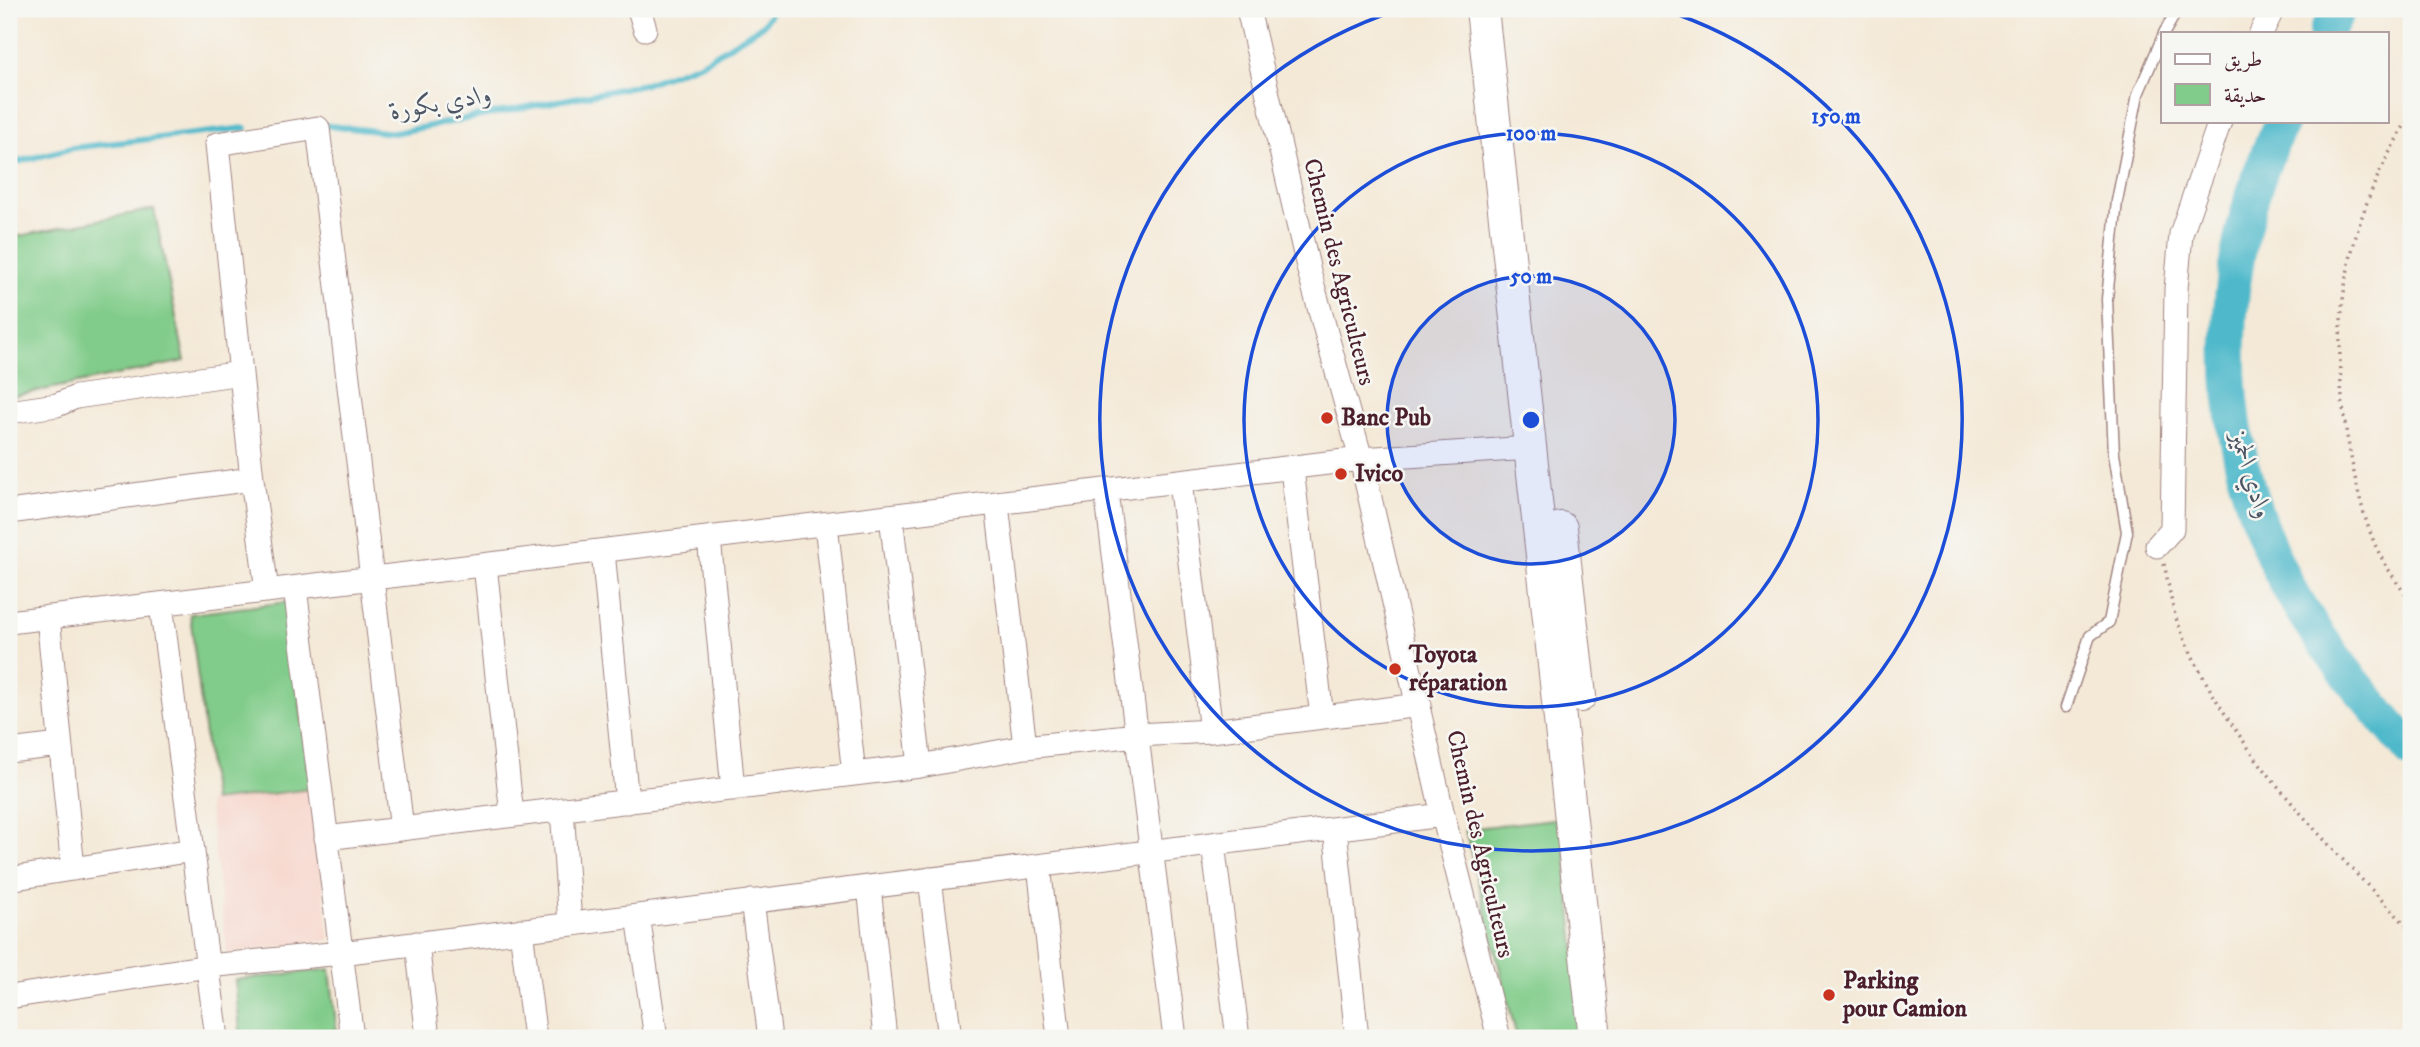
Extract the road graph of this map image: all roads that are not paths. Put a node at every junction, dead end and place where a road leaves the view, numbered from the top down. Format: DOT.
graph roads {
  1 [pos="1248,9"];
  2 [pos="1482,9"];
  3 [pos="1503,9"];
  4 [pos="2178,9"];
  5 [pos="2273,9"];
  6 [pos="2166,32"];
  7 [pos="2262,32"];
  8 [pos="2161,42"];
  9 [pos="2220,122"];
  10 [pos="241,373"];
  11 [pos="9,412"];
  12 [pos="1530,448"];
  13 [pos="1361,459"];
  14 [pos="1292,469"];
  15 [pos="252,479"];
  16 [pos="1180,482"];
  17 [pos="1106,491"];
  18 [pos="997,504"];
  19 [pos="9,512"];
  20 [pos="891,516"];
  21 [pos="826,524"];
  22 [pos="709,538"];
  23 [pos="2157,546"];
  24 [pos="603,551"];
  25 [pos="485,565"];
  26 [pos="371,579"];
  27 [pos="295,588"];
  28 [pos="267,591"];
  29 [pos="161,604"];
  30 [pos="48,617"];
  31 [pos="9,622"];
  32 [pos="1420,705"];
  33 [pos="2066,707"];
  34 [pos="1322,717"];
  35 [pos="1211,731"];
  36 [pos="1137,735"];
  37 [pos="60,745"];
  38 [pos="1025,747"];
  39 [pos="9,751"];
  40 [pos="920,766"];
  41 [pos="854,774"];
  42 [pos="733,789"];
  43 [pos="627,802"];
  44 [pos="562,810"];
  45 [pos="512,815"];
  46 [pos="1443,815"];
  47 [pos="402,829"];
  48 [pos="1335,829"];
  49 [pos="326,838"];
  50 [pos="1213,844"];
  51 [pos="193,850"];
  52 [pos="1152,852"];
  53 [pos="1039,866"];
  54 [pos="74,869"];
  55 [pos="9,879"];
  56 [pos="930,879"];
  57 [pos="869,887"];
  58 [pos="752,901"];
  59 [pos="638,916"];
  60 [pos="570,924"];
  61 [pos="521,930"];
  62 [pos="417,943"];
  63 [pos="341,953"];
  64 [pos="208,966"];
  65 [pos="9,997"];
  66 [pos="217,1038"];
  67 [pos="352,1038"];
  68 [pos="428,1038"];
  69 [pos="535,1038"];
  70 [pos="656,1038"];
  71 [pos="770,1038"];
  72 [pos="886,1038"];
  73 [pos="950,1038"];
  74 [pos="1059,1038"];
  75 [pos="1175,1038"];
  76 [pos="1238,1038"];
  77 [pos="1357,1038"];
  78 [pos="1499,1038"];
  79 [pos="1595,1038"];
  80 [pos="1614,1038"];
  1 -- 13 [label="street, Chemin des Agriculteurs"];
  2 -- 12 [label="main road"];
  3 -- 80 [label="main road"];
  4 -- 6 [label="lane"];
  5 -- 7 [label="street"];
  8 -- 33 [label="lane"];
  9 -- 23 [label="street"];
  10 -- 11 [label="street"];
  10 -- 15 [label="street"];
  10 -- 26 [label="street"];
  12 -- 13 [label="street"];
  12 -- 79 [label="main road"];
  13 -- 14 [label="street"];
  13 -- 32 [label="street, Chemin des Agriculteurs"];
  14 -- 16 [label="street"];
  14 -- 34 [label="street"];
  15 -- 19 [label="street"];
  15 -- 28 [label="street"];
  16 -- 17 [label="street"];
  16 -- 35 [label="street"];
  17 -- 18 [label="street"];
  17 -- 36 [label="street"];
  18 -- 20 [label="street"];
  18 -- 38 [label="street"];
  20 -- 21 [label="street"];
  20 -- 40 [label="street"];
  21 -- 22 [label="street"];
  21 -- 41 [label="street"];
  22 -- 24 [label="street"];
  22 -- 42 [label="street"];
  24 -- 25 [label="street"];
  24 -- 43 [label="street"];
  25 -- 26 [label="street"];
  25 -- 45 [label="street"];
  26 -- 27 [label="street"];
  26 -- 47 [label="street"];
  27 -- 28 [label="street"];
  27 -- 49 [label="street"];
  28 -- 29 [label="street"];
  29 -- 30 [label="street"];
  29 -- 51 [label="street"];
  30 -- 31 [label="street"];
  30 -- 37 [label="street"];
  32 -- 34 [label="street"];
  32 -- 46 [label="street, Chemin des Agriculteurs"];
  34 -- 35 [label="street"];
  35 -- 36 [label="street"];
  36 -- 38 [label="street"];
  36 -- 52 [label="street"];
  37 -- 39 [label="street"];
  37 -- 54 [label="street"];
  38 -- 40 [label="street"];
  40 -- 41 [label="street"];
  41 -- 42 [label="street"];
  42 -- 43 [label="street"];
  43 -- 44 [label="street"];
  44 -- 45 [label="street"];
  44 -- 60 [label="street"];
  45 -- 47 [label="street"];
  46 -- 48 [label="street"];
  46 -- 78 [label="street, Chemin des Agriculteurs"];
  47 -- 49 [label="street"];
  48 -- 50 [label="street"];
  48 -- 77 [label="street"];
  49 -- 63 [label="street"];
  50 -- 52 [label="street"];
  50 -- 76 [label="street"];
  51 -- 54 [label="street"];
  51 -- 64 [label="street"];
  52 -- 53 [label="street"];
  52 -- 75 [label="street"];
  53 -- 56 [label="street"];
  53 -- 74 [label="street"];
  54 -- 55 [label="street"];
  56 -- 57 [label="street"];
  56 -- 73 [label="street"];
  57 -- 58 [label="street"];
  57 -- 72 [label="street"];
  58 -- 59 [label="street"];
  58 -- 71 [label="street"];
  59 -- 60 [label="street"];
  59 -- 70 [label="street"];
  60 -- 61 [label="street"];
  61 -- 62 [label="street"];
  61 -- 69 [label="street"];
  62 -- 63 [label="street"];
  62 -- 68 [label="street"];
  63 -- 64 [label="street"];
  63 -- 67 [label="street"];
  64 -- 65 [label="street"];
  64 -- 66 [label="street"];
}
